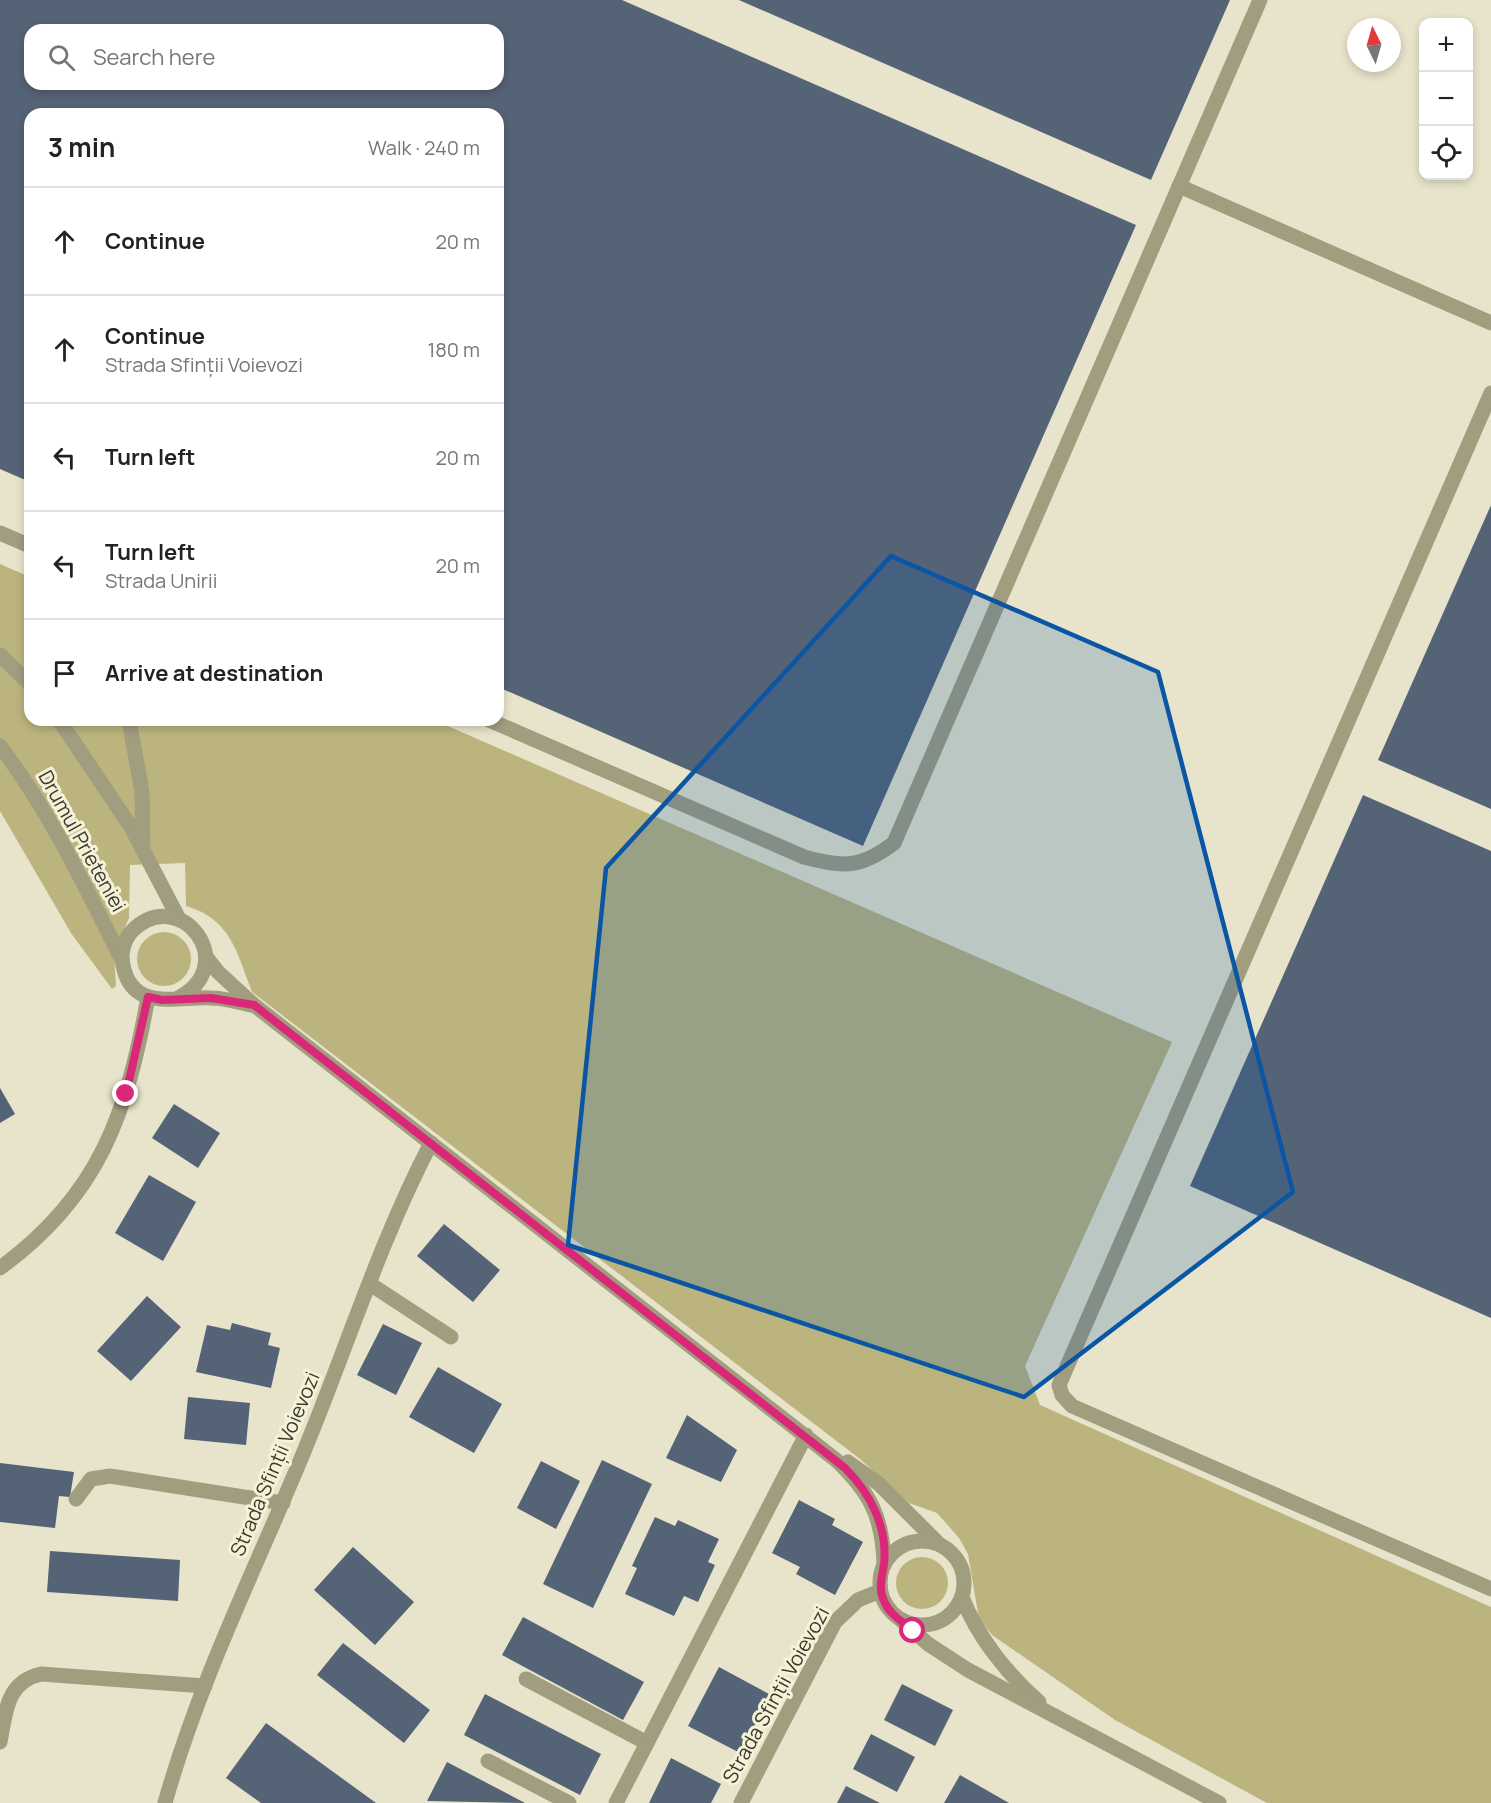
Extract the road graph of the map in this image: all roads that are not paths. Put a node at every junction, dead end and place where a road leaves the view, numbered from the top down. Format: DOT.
graph roads {
  1 [pos="1260,0"];
  2 [pos="1179,186"];
  3 [pos="1491,323"];
  4 [pos="1491,393"];
  5 [pos="0,533"];
  6 [pos="24,543"];
  7 [pos="0,655"];
  8 [pos="24,678"];
  9 [pos="63,726"];
  10 [pos="130,726"];
  11 [pos="503,726"];
  12 [pos="0,746"];
  13 [pos="143,851"];
  14 [pos="179,919"];
  15 [pos="206,957"];
  16 [pos="122,960"];
  17 [pos="148,997"];
  18 [pos="176,999"];
  19 [pos="254,1005"];
  20 [pos="431,1143"];
  21 [pos="0,1268"];
  22 [pos="370,1284"];
  23 [pos="451,1336"];
  24 [pos="806,1436"];
  25 [pos="823,1448"];
  26 [pos="76,1499"];
  27 [pos="283,1503"];
  28 [pos="939,1544"];
  29 [pos="884,1565"];
  30 [pos="1491,1588"];
  31 [pos="880,1591"];
  32 [pos="962,1596"];
  33 [pos="901,1620"];
  34 [pos="526,1679"];
  35 [pos="205,1686"];
  36 [pos="1067,1723"];
  37 [pos="0,1742"];
  38 [pos="647,1743"];
  39 [pos="489,1761"];
  40 [pos="744,1802"];
  41 [pos="165,1803"];
  42 [pos="569,1803"];
  43 [pos="616,1803"];
  44 [pos="1219,1803"];
  1 -- 2 [label="street"];
  2 -- 3 [label="street"];
  2 -- 11 [label="street"];
  4 -- 30 [label="street"];
  5 -- 6 [label="street"];
  7 -- 8 [label="street"];
  9 -- 13 [label="street"];
  10 -- 13 [label="street"];
  12 -- 16 [label="street, Drumul Prieteniei"];
  13 -- 14 [label="street"];
  14 -- 15 [label="street"];
  14 -- 16 [label="street"];
  15 -- 18 [label="street"];
  15 -- 19 [label="street"];
  16 -- 17 [label="street"];
  17 -- 18 [label="street"];
  17 -- 21 [label="street"];
  18 -- 19 [label="street"];
  19 -- 20 [label="street"];
  20 -- 22 [label="street, Strada Sfinții Voievozi"];
  20 -- 24 [label="street"];
  22 -- 23 [label="street"];
  22 -- 27 [label="street, Strada Sfinții Voievozi"];
  24 -- 25 [label="street"];
  24 -- 38 [label="street"];
  25 -- 28 [label="street"];
  25 -- 29 [label="street"];
  26 -- 27 [label="street"];
  27 -- 35 [label="street, Strada Sfinții Voievozi"];
  28 -- 29 [label="street"];
  28 -- 32 [label="street"];
  29 -- 31 [label="street"];
  31 -- 33 [label="street"];
  31 -- 40 [label="street, Strada Sfinții Voievozi"];
  32 -- 33 [label="street"];
  32 -- 36 [label="street"];
  33 -- 36 [label="street"];
  34 -- 38 [label="street"];
  35 -- 37 [label="street"];
  35 -- 41 [label="street, Strada Sfinții Voievozi"];
  36 -- 44 [label="street"];
  38 -- 43 [label="street"];
  39 -- 42 [label="street"];
}
